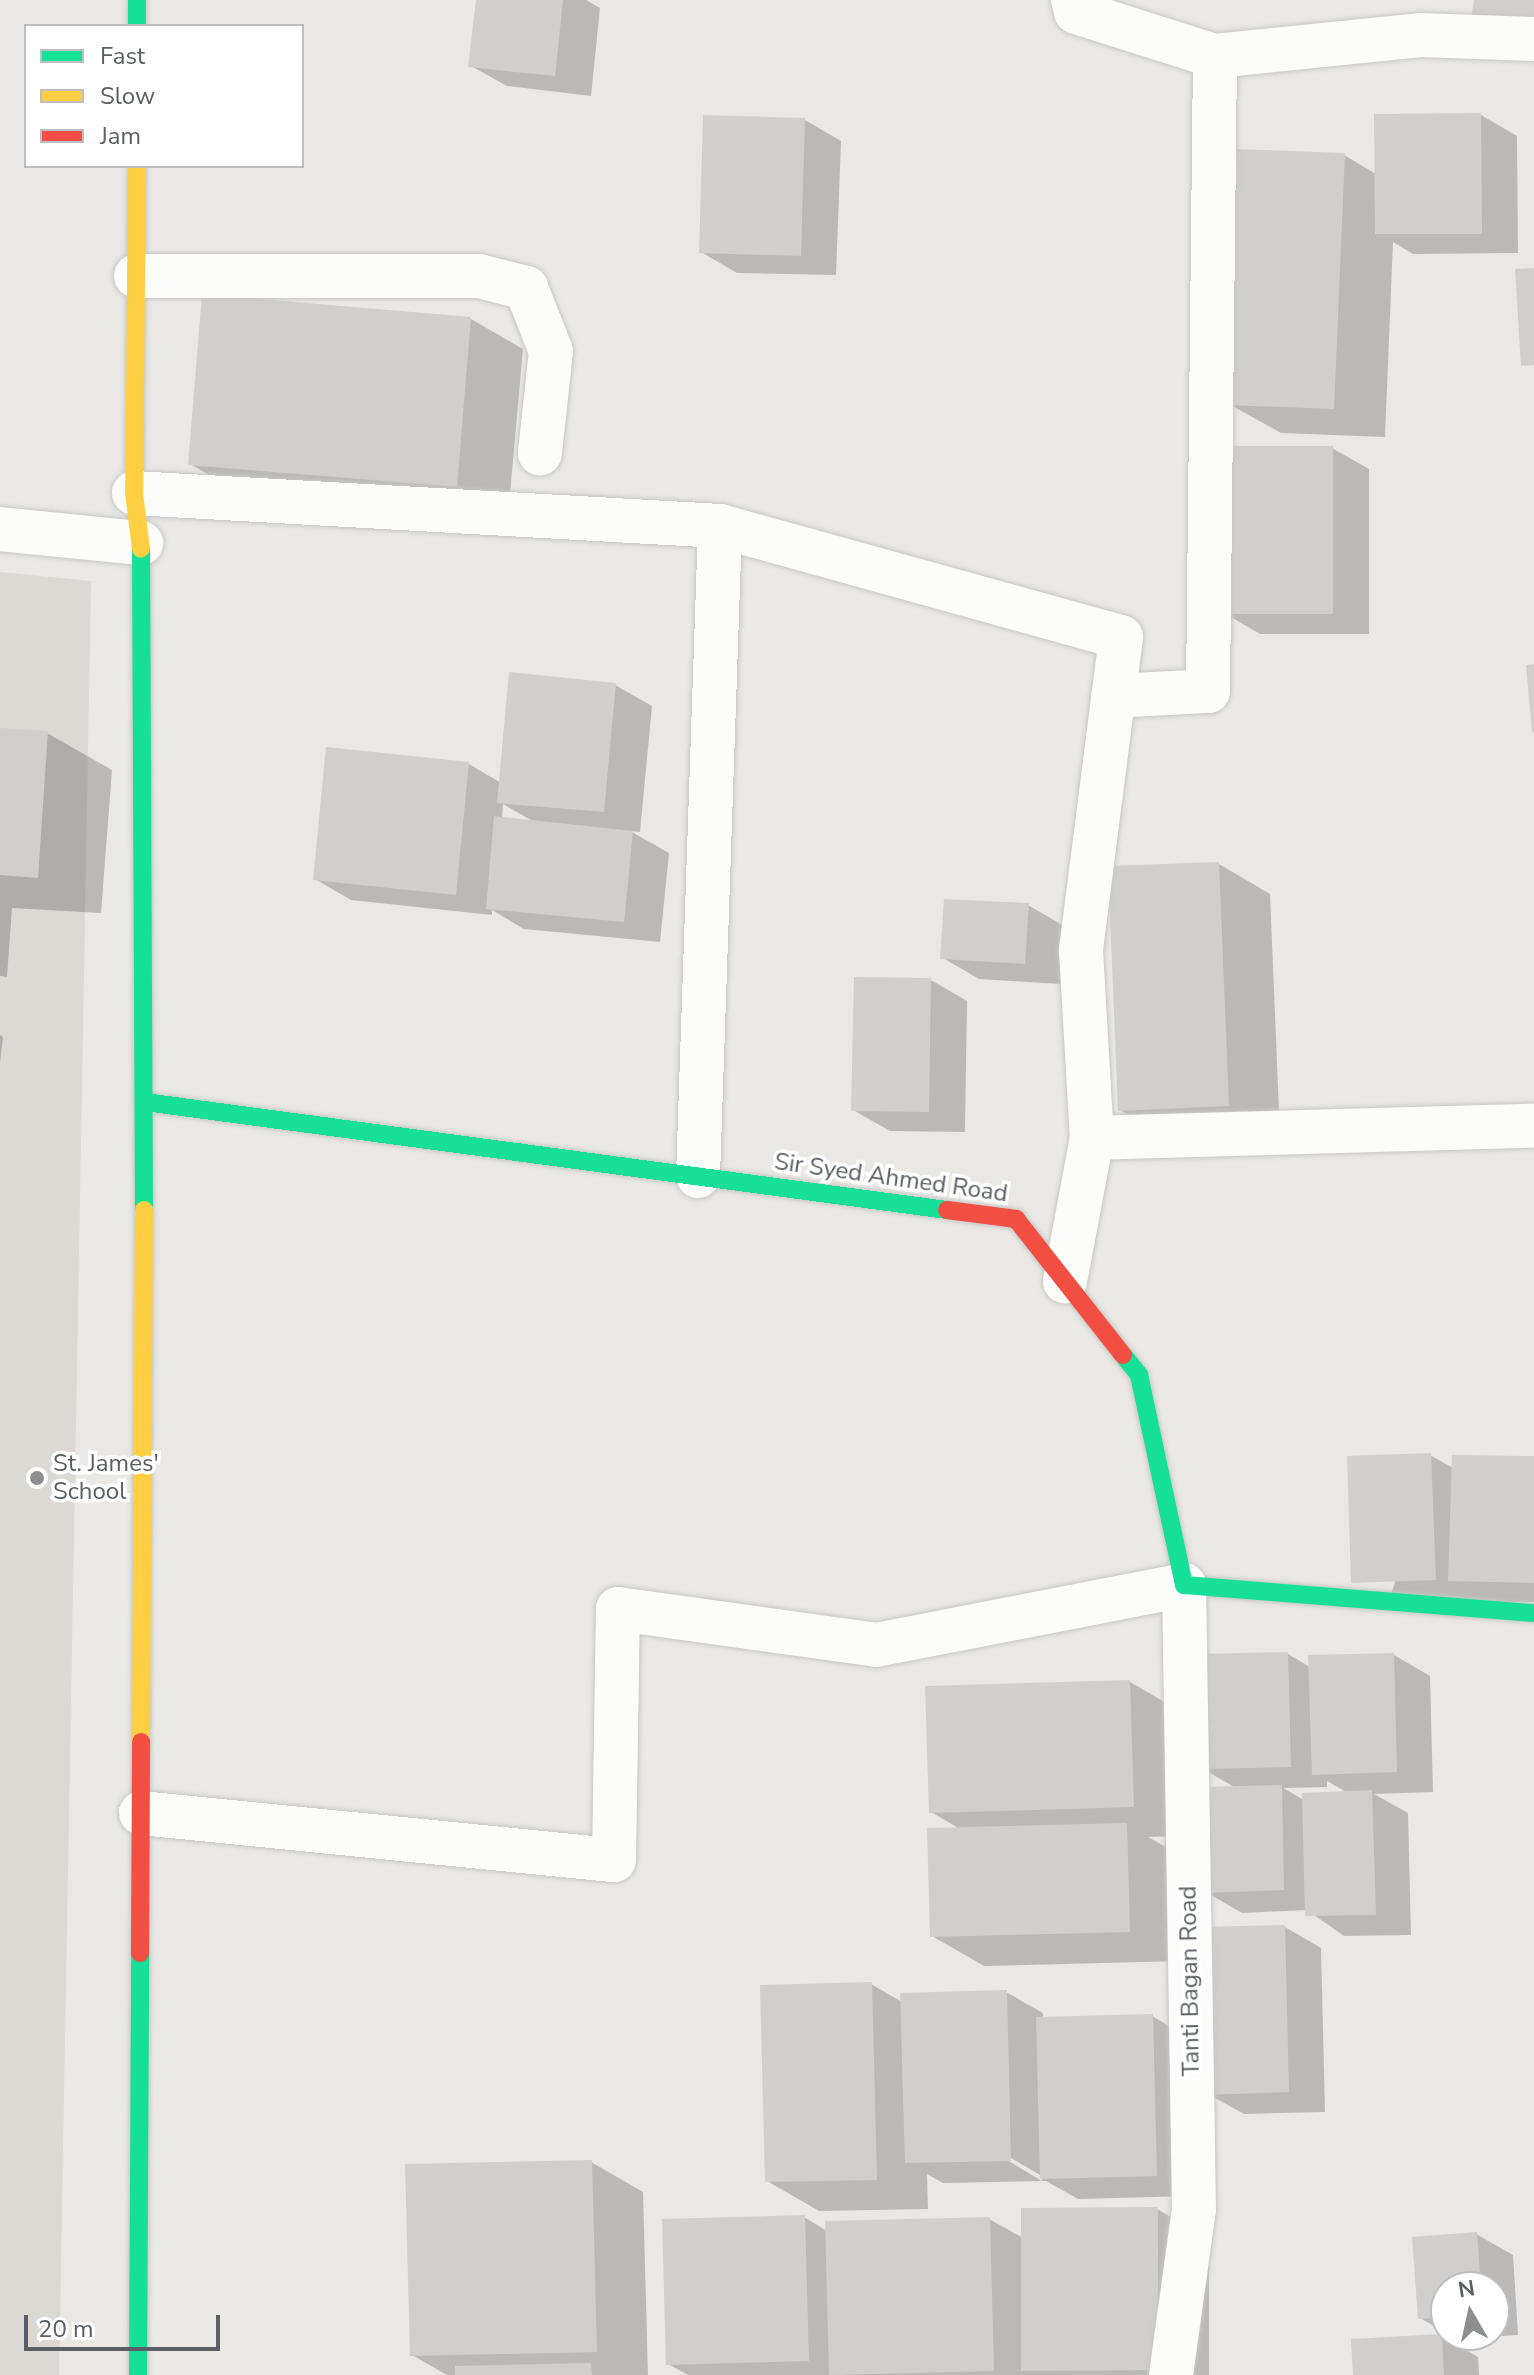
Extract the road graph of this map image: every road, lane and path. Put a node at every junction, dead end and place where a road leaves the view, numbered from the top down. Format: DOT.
graph roads {
  1 [pos="137,0"];
  2 [pos="1073,0"];
  3 [pos="137,24"];
  4 [pos="1534,39"];
  5 [pos="1215,56"];
  6 [pos="137,168"];
  7 [pos="136,276"];
  8 [pos="540,453"];
  9 [pos="134,493"];
  10 [pos="720,526"];
  11 [pos="0,529"];
  12 [pos="141,543"];
  13 [pos="1113,696"];
  14 [pos="145,1102"];
  15 [pos="1534,1126"];
  16 [pos="1092,1138"];
  17 [pos="698,1176"];
  18 [pos="1065,1281"];
  19 [pos="1184,1585"];
  20 [pos="1534,1613"];
  21 [pos="141,1813"];
  22 [pos="138,2375"];
  23 [pos="1171,2375"];
  1 -- 3 [label="street"];
  2 -- 5 [label="street"];
  4 -- 5 [label="street"];
  5 -- 13 [label="street"];
  6 -- 7 [label="street"];
  7 -- 8 [label="street"];
  7 -- 9 [label="street"];
  9 -- 10 [label="street"];
  9 -- 12 [label="street"];
  10 -- 13 [label="street"];
  10 -- 17 [label="street"];
  11 -- 12 [label="street"];
  12 -- 14 [label="street"];
  13 -- 16 [label="street"];
  14 -- 17 [label="street, Sir Syed Ahmed Road"];
  14 -- 21 [label="street"];
  15 -- 16 [label="street"];
  16 -- 18 [label="street"];
  17 -- 18 [label="street, Sir Syed Ahmed Road"];
  18 -- 19 [label="street, Sir Syed Ahmed Road"];
  19 -- 20 [label="street"];
  19 -- 21 [label="street"];
  19 -- 23 [label="street, Tanti Bagan Road"];
  21 -- 22 [label="street"];
}
